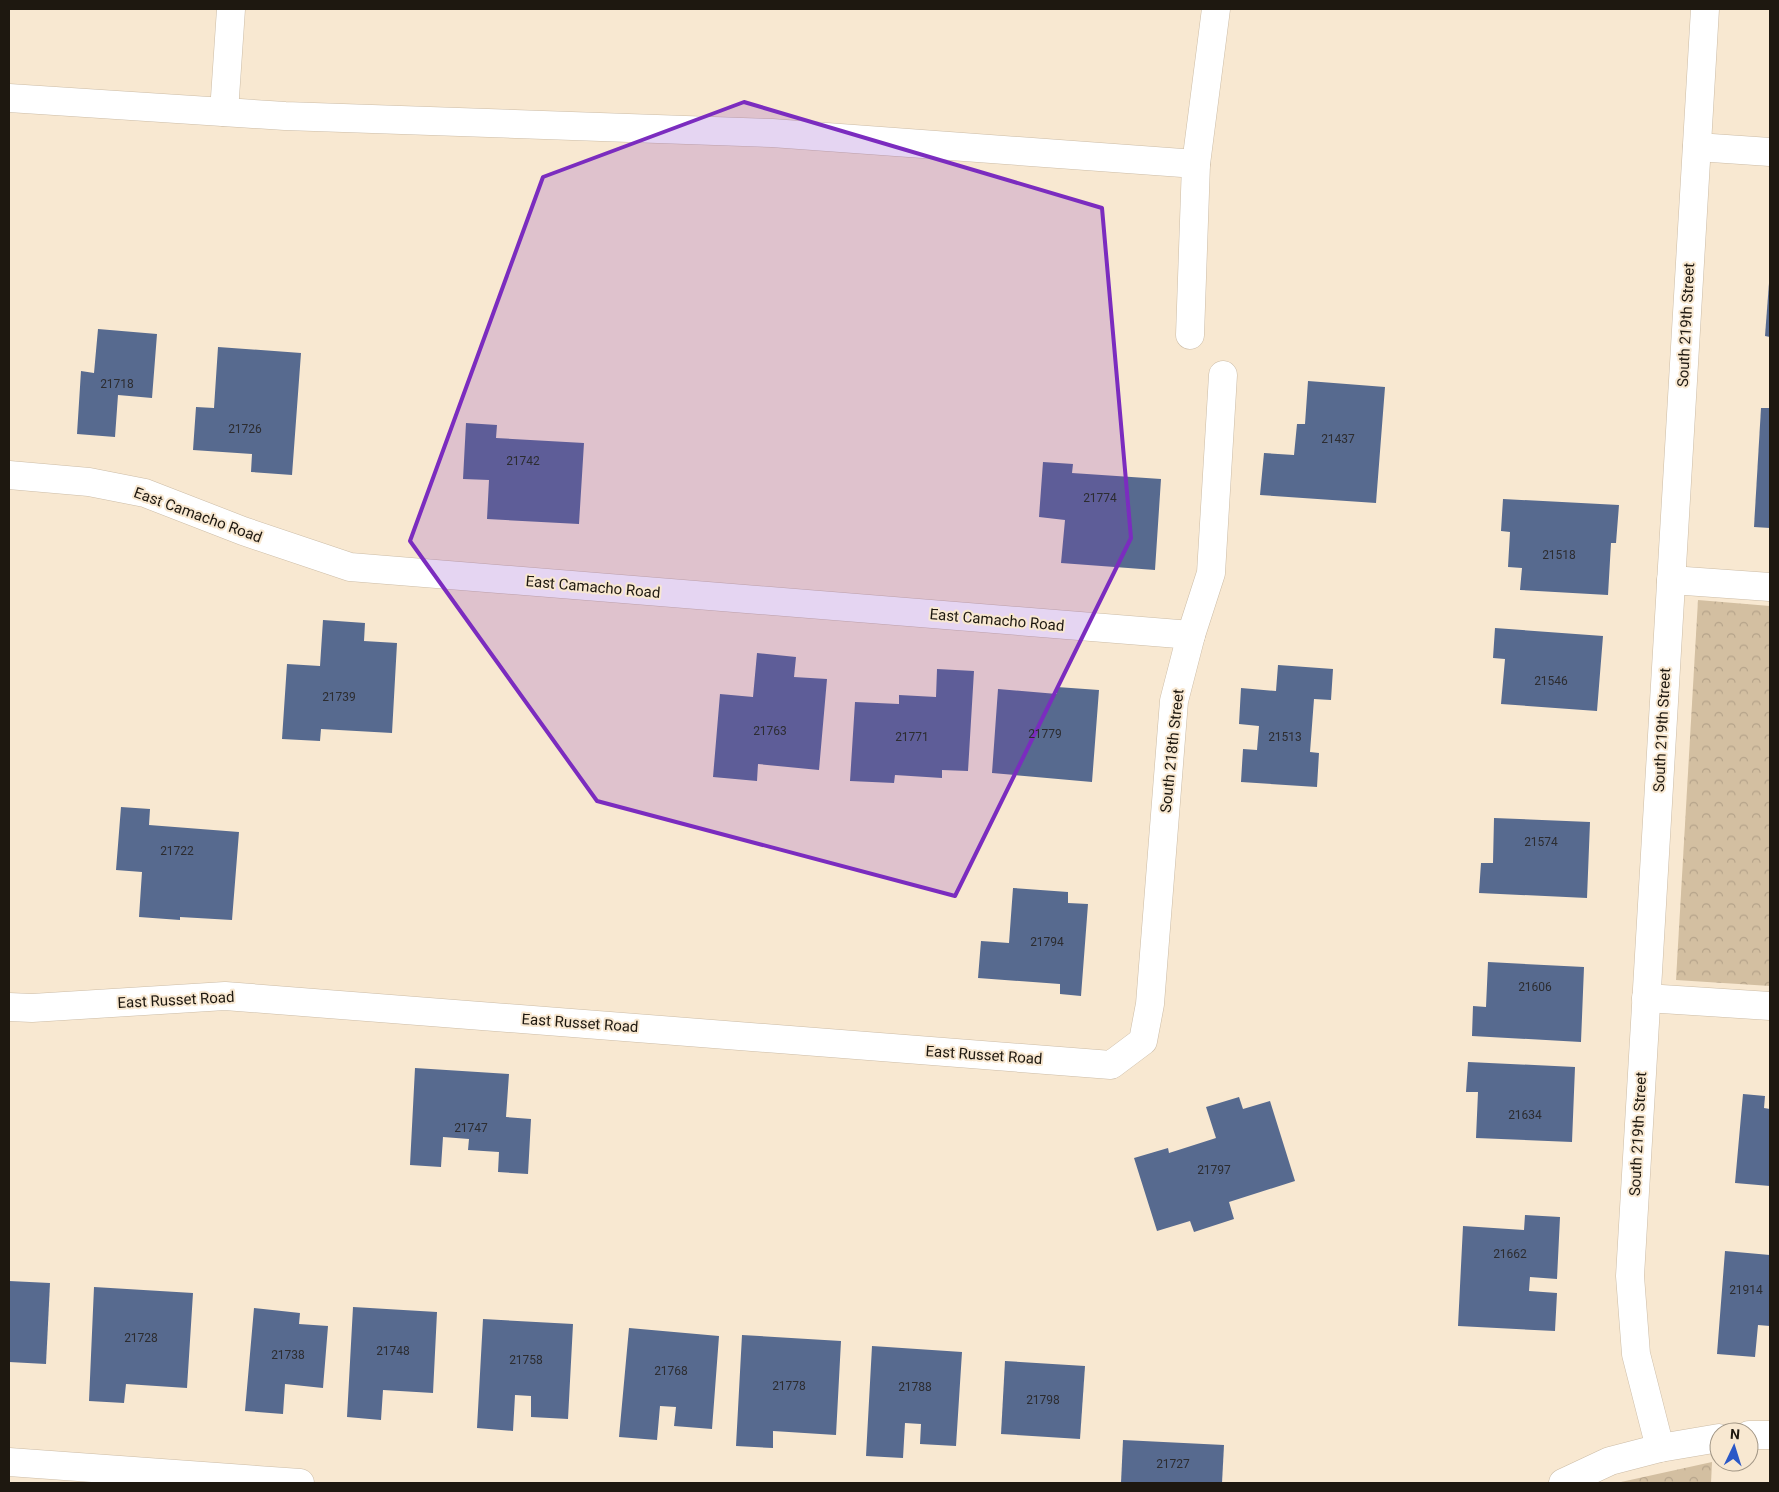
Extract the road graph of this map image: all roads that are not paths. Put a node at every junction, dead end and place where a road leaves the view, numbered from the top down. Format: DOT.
graph roads {
  1 [pos="231,9"];
  2 [pos="1216,9"];
  3 [pos="1705,9"];
  4 [pos="9,98"];
  5 [pos="224,112"];
  6 [pos="1697,146"];
  7 [pos="1770,152"];
  8 [pos="1196,164"];
  9 [pos="1190,336"];
  10 [pos="1223,375"];
  11 [pos="9,475"];
  12 [pos="1671,580"];
  13 [pos="1770,587"];
  14 [pos="1191,635"];
  15 [pos="1646,998"];
  16 [pos="1770,1006"];
  17 [pos="9,1007"];
  18 [pos="1143,1041"];
  19 [pos="1709,1440"];
  20 [pos="1660,1448"];
  21 [pos="9,1462"];
  22 [pos="300,1483"];
  23 [pos="1564,1483"];
  1 -- 5 [label="street"];
  2 -- 8 [label="street"];
  3 -- 6 [label="street, South 219th Street"];
  4 -- 5 [label="street"];
  5 -- 8 [label="street"];
  6 -- 7 [label="street"];
  6 -- 12 [label="street, South 219th Street"];
  8 -- 9 [label="street"];
  10 -- 14 [label="street, South 218th Street"];
  11 -- 14 [label="street, East Camacho Road"];
  12 -- 13 [label="street"];
  12 -- 15 [label="street, South 219th Street"];
  14 -- 18 [label="street, South 218th Street"];
  15 -- 16 [label="street"];
  15 -- 20 [label="street, South 219th Street"];
  17 -- 18 [label="street, East Russet Road"];
  19 -- 20 [label="street"];
  20 -- 23 [label="street"];
  21 -- 22 [label="street"];
}
